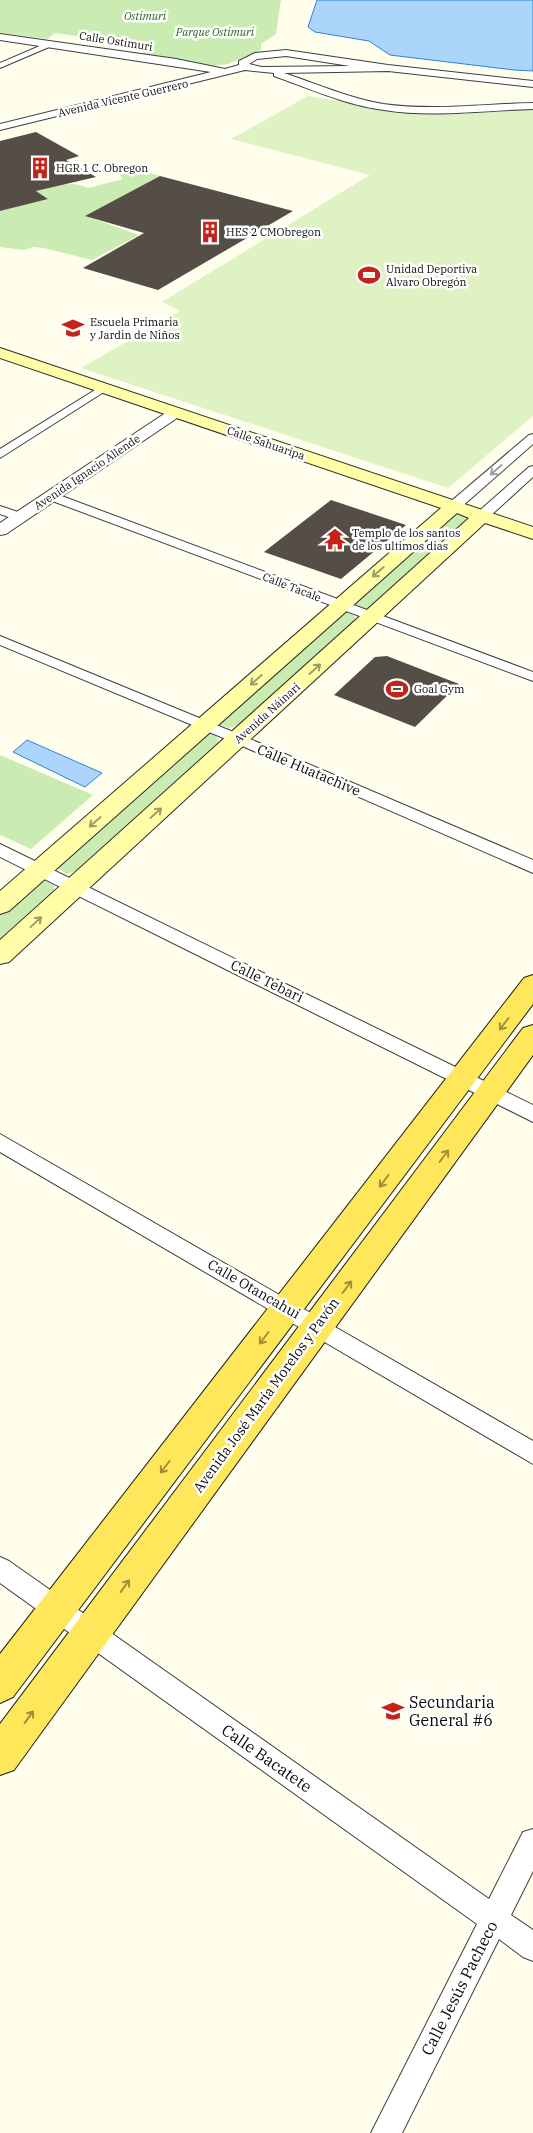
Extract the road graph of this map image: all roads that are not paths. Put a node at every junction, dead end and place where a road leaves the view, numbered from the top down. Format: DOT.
graph roads {
  1 [pos="0,37"];
  2 [pos="52,44"];
  3 [pos="292,54"];
  4 [pos="0,66"];
  5 [pos="245,68"];
  6 [pos="283,68"];
  7 [pos="388,68"];
  8 [pos="267,70"];
  9 [pos="227,73"];
  10 [pos="533,84"];
  11 [pos="533,106"];
  12 [pos="0,127"];
  13 [pos="0,352"];
  14 [pos="103,388"];
  15 [pos="175,412"];
  16 [pos="533,438"];
  17 [pos="0,454"];
  18 [pos="533,470"];
  19 [pos="51,496"];
  20 [pos="454,506"];
  21 [pos="0,510"];
  22 [pos="483,515"];
  23 [pos="19,517"];
  24 [pos="0,530"];
  25 [pos="533,533"];
  26 [pos="341,605"];
  27 [pos="372,617"];
  28 [pos="0,640"];
  29 [pos="533,677"];
  30 [pos="204,725"];
  31 [pos="238,739"];
  32 [pos="0,850"];
  33 [pos="533,868"];
  34 [pos="41,870"];
  35 [pos="76,886"];
  36 [pos="0,906"];
  37 [pos="0,955"];
  38 [pos="533,985"];
  39 [pos="533,1035"];
  40 [pos="477,1086"];
  41 [pos="533,1114"];
  42 [pos="0,1142"];
  43 [pos="287,1308"];
  44 [pos="317,1326"];
  45 [pos="533,1453"];
  46 [pos="0,1569"];
  47 [pos="56,1610"];
  48 [pos="91,1632"];
  49 [pos="0,1684"];
  50 [pos="0,1756"];
  51 [pos="533,1842"];
  52 [pos="494,1919"];
  53 [pos="533,1947"];
  54 [pos="386,2133"];
  1 -- 2 [label="street, Calle Ostimuri"];
  2 -- 4 [label="street"];
  2 -- 9 [label="street, Calle Ostimuri"];
  3 -- 5 [label="street, Avenida Vicente Guerrero"];
  3 -- 6 [label="street"];
  3 -- 7 [label="street, Avenida Vicente Guerrero"];
  5 -- 8 [label="street, Avenida Vicente Guerrero"];
  5 -- 9 [label="street, Avenida Vicente Guerrero"];
  6 -- 7 [label="street, Avenida Vicente Guerrero"];
  6 -- 8 [label="street, Avenida Vicente Guerrero"];
  7 -- 10 [label="street, Avenida Vicente Guerrero"];
  8 -- 11 [label="street"];
  9 -- 12 [label="street, Avenida Vicente Guerrero"];
  13 -- 14 [label="main road, Calle Sahuaripa"];
  14 -- 15 [label="main road, Calle Sahuaripa"];
  14 -- 17 [label="street"];
  15 -- 19 [label="street, Avenida Ignacio Allende"];
  15 -- 20 [label="main road, Calle Sahuaripa"];
  16 -- 20 [label="street, one-way"];
  18 -- 22 [label="street, Avenida Náinari"];
  19 -- 23 [label="street, Avenida Ignacio Allende"];
  19 -- 26 [label="street, Calle Tacale"];
  20 -- 22 [label="main road, Calle Sahuaripa"];
  20 -- 26 [label="main road, one-way"];
  21 -- 23 [label="street"];
  22 -- 25 [label="main road, Calle Sahuaripa"];
  22 -- 27 [label="main road, Avenida Náinari"];
  23 -- 24 [label="street, Avenida Ignacio Allende"];
  26 -- 27 [label="street, Calle Tacale"];
  26 -- 30 [label="main road, one-way"];
  27 -- 29 [label="street, Calle Tacale"];
  31 -- 27 [label="main road, Avenida Náinari, one-way"];
  28 -- 30 [label="street, Calle Huatachive"];
  30 -- 31 [label="street, Calle Huatachive"];
  30 -- 34 [label="main road, one-way"];
  31 -- 33 [label="street, Calle Huatachive"];
  35 -- 31 [label="main road, Avenida Náinari, one-way"];
  32 -- 34 [label="street, Calle Tebari"];
  34 -- 35 [label="street, Calle Tebari"];
  34 -- 36 [label="main road"];
  37 -- 35 [label="main road, Avenida Náinari, one-way"];
  35 -- 40 [label="street, Calle Tebari"];
  38 -- 40 [label="main road, Avenida José María Morelos y Pavón, one-way"];
  39 -- 40 [label="main road, Avenida José María Morelos y Pavón"];
  40 -- 41 [label="street, Calle Tebari"];
  40 -- 43 [label="main road, Avenida José María Morelos y Pavón, one-way"];
  44 -- 40 [label="main road, Avenida José María Morelos y Pavón, one-way"];
  42 -- 43 [label="street, Calle Otancahui"];
  43 -- 44 [label="street, Calle Otancahui"];
  43 -- 47 [label="main road, Avenida José María Morelos y Pavón, one-way"];
  44 -- 45 [label="street, Calle Otancahui"];
  48 -- 44 [label="main road, Avenida José María Morelos y Pavón, one-way"];
  46 -- 47 [label="street, Calle Bacatete"];
  47 -- 48 [label="street, Calle Bacatete"];
  47 -- 49 [label="main road, Avenida José María Morelos y Pavón"];
  50 -- 48 [label="main road, Avenida José María Morelos y Pavón, one-way"];
  48 -- 52 [label="street, Calle Bacatete"];
  51 -- 52 [label="street, Calle Jesús Pacheco"];
  52 -- 53 [label="street, Calle Bacatete"];
  52 -- 54 [label="street, Calle Jesús Pacheco"];
}
